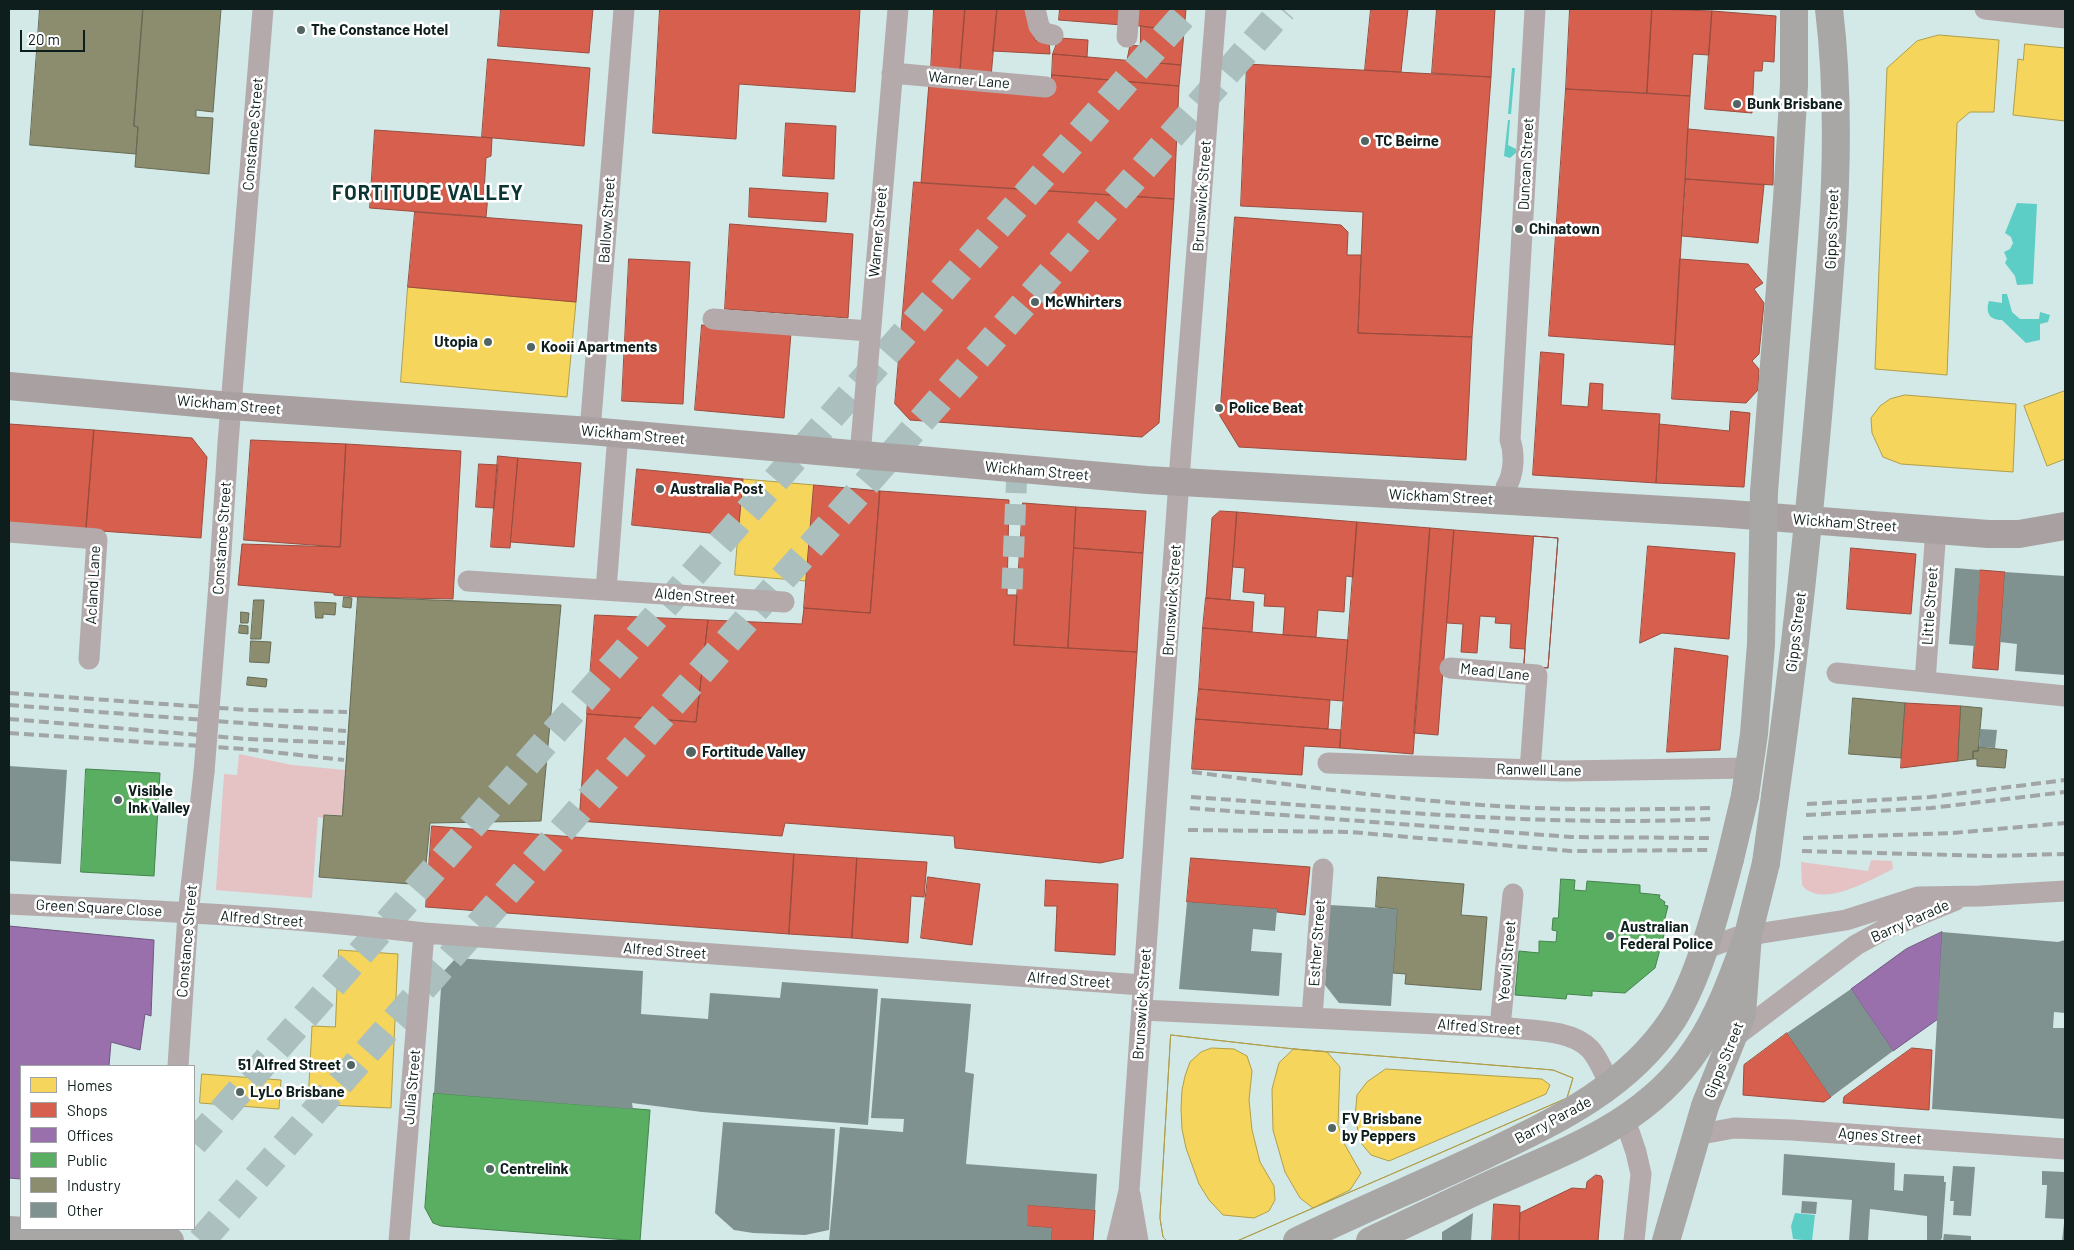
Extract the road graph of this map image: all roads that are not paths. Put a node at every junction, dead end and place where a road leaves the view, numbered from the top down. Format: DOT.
graph roads {
  1 [pos="263,9"];
  2 [pos="624,9"];
  3 [pos="898,9"];
  4 [pos="1035,9"];
  5 [pos="1129,9"];
  6 [pos="1216,9"];
  7 [pos="1535,9"];
  8 [pos="1794,9"];
  9 [pos="1829,9"];
  10 [pos="1985,9"];
  11 [pos="2065,18"];
  12 [pos="1053,35"];
  13 [pos="1127,37"];
  14 [pos="892,73"];
  15 [pos="1046,87"];
  16 [pos="713,318"];
  17 [pos="869,331"];
  18 [pos="9,386"];
  19 [pos="231,406"];
  20 [pos="590,431"];
  21 [pos="618,434"];
  22 [pos="860,454"];
  23 [pos="1180,482"];
  24 [pos="1506,494"];
  25 [pos="1764,516"];
  26 [pos="1808,520"];
  27 [pos="2065,526"];
  28 [pos="1936,530"];
  29 [pos="9,532"];
  30 [pos="468,581"];
  31 [pos="606,590"];
  32 [pos="784,602"];
  33 [pos="89,659"];
  34 [pos="1450,668"];
  35 [pos="1837,673"];
  36 [pos="1925,682"];
  37 [pos="2065,696"];
  38 [pos="1328,764"];
  39 [pos="1750,768"];
  40 [pos="1530,770"];
  41 [pos="1323,869"];
  42 [pos="2065,891"];
  43 [pos="1513,894"];
  44 [pos="1968,896"];
  45 [pos="9,904"];
  46 [pos="188,914"];
  47 [pos="424,933"];
  48 [pos="1748,935"];
  49 [pos="1702,950"];
  50 [pos="1142,985"];
  51 [pos="1142,1010"];
  52 [pos="1312,1017"];
  53 [pos="1500,1027"];
  54 [pos="1733,1038"];
  55 [pos="178,1065"];
  56 [pos="1610,1086"];
  57 [pos="1625,1120"];
  58 [pos="1696,1135"];
  59 [pos="2065,1149"];
  60 [pos="1129,1191"];
  61 [pos="9,1230"];
  62 [pos="169,1241"];
  63 [pos="399,1241"];
  64 [pos="1117,1241"];
  65 [pos="1138,1241"];
  66 [pos="1297,1241"];
  67 [pos="1370,1241"];
  68 [pos="1634,1241"];
  69 [pos="1666,1241"];
  1 -- 19 [label="street, Constance Street"];
  2 -- 20 [label="street, Ballow Street"];
  3 -- 14 [label="street, Warner Street"];
  4 -- 12 [label="street"];
  5 -- 13 [label="street"];
  6 -- 23 [label="street, Brunswick Street"];
  7 -- 24 [label="street, Duncan Street"];
  8 -- 25 [label="highway"];
  9 -- 26 [label="highway, Gipps Street"];
  10 -- 11 [label="street"];
  14 -- 15 [label="street, Warner Lane"];
  14 -- 17 [label="street, Warner Street"];
  16 -- 17 [label="street"];
  17 -- 22 [label="street, Warner Street"];
  18 -- 19 [label="main road, Wickham Street"];
  19 -- 20 [label="main road, Wickham Street"];
  19 -- 46 [label="street, Constance Street, bridge"];
  20 -- 21 [label="main road, Wickham Street"];
  21 -- 22 [label="main road, Wickham Street"];
  21 -- 31 [label="street"];
  22 -- 23 [label="main road, Wickham Street"];
  23 -- 24 [label="main road, Wickham Street"];
  23 -- 50 [label="street, Brunswick Street"];
  24 -- 25 [label="main road, Wickham Street"];
  25 -- 26 [label="main road, Wickham Street"];
  25 -- 39 [label="highway"];
  26 -- 28 [label="main road, Wickham Street"];
  26 -- 48 [label="highway, Gipps Street, bridge"];
  27 -- 28 [label="main road, Wickham Street"];
  28 -- 36 [label="street, Little Street"];
  29 -- 33 [label="street, Acland Lane"];
  30 -- 31 [label="street, Alden Street"];
  31 -- 32 [label="street, Alden Street"];
  34 -- 40 [label="street, Mead Lane"];
  35 -- 36 [label="street"];
  36 -- 37 [label="street"];
  38 -- 40 [label="street, Ranwell Lane"];
  39 -- 40 [label="street, Ranwell Lane"];
  39 -- 49 [label="highway, bridge"];
  41 -- 52 [label="street, Esther Street"];
  42 -- 44 [label="street, Barry Parade"];
  43 -- 53 [label="street, Yeovil Street"];
  44 -- 48 [label="street, Barry Parade"];
  44 -- 54 [label="street, Barry Parade"];
  45 -- 46 [label="street, Green Square Close"];
  46 -- 47 [label="street, Alfred Street"];
  46 -- 55 [label="street, Constance Street"];
  47 -- 50 [label="street, Alfred Street"];
  47 -- 63 [label="street, Julia Street"];
  48 -- 49 [label="street, Barry Parade"];
  48 -- 54 [label="highway, Gipps Street"];
  48 -- 57 [label="highway, Barry Parade"];
  49 -- 56 [label="highway, Barry Parade"];
  50 -- 51 [label="street, Brunswick Street"];
  51 -- 52 [label="street, Alfred Street"];
  51 -- 60 [label="street, Brunswick Street"];
  52 -- 53 [label="street, Alfred Street"];
  53 -- 56 [label="street, Alfred Street"];
  54 -- 58 [label="highway, Gipps Street"];
  56 -- 66 [label="highway, Barry Parade"];
  57 -- 67 [label="highway, Barry Parade"];
  57 -- 68 [label="street"];
  58 -- 59 [label="street, Agnes Street"];
  58 -- 69 [label="highway, Gipps Street"];
  60 -- 64 [label="street, Brunswick Street"];
  60 -- 65 [label="street, Brunswick Street"];
  61 -- 62 [label="highway"];
}
